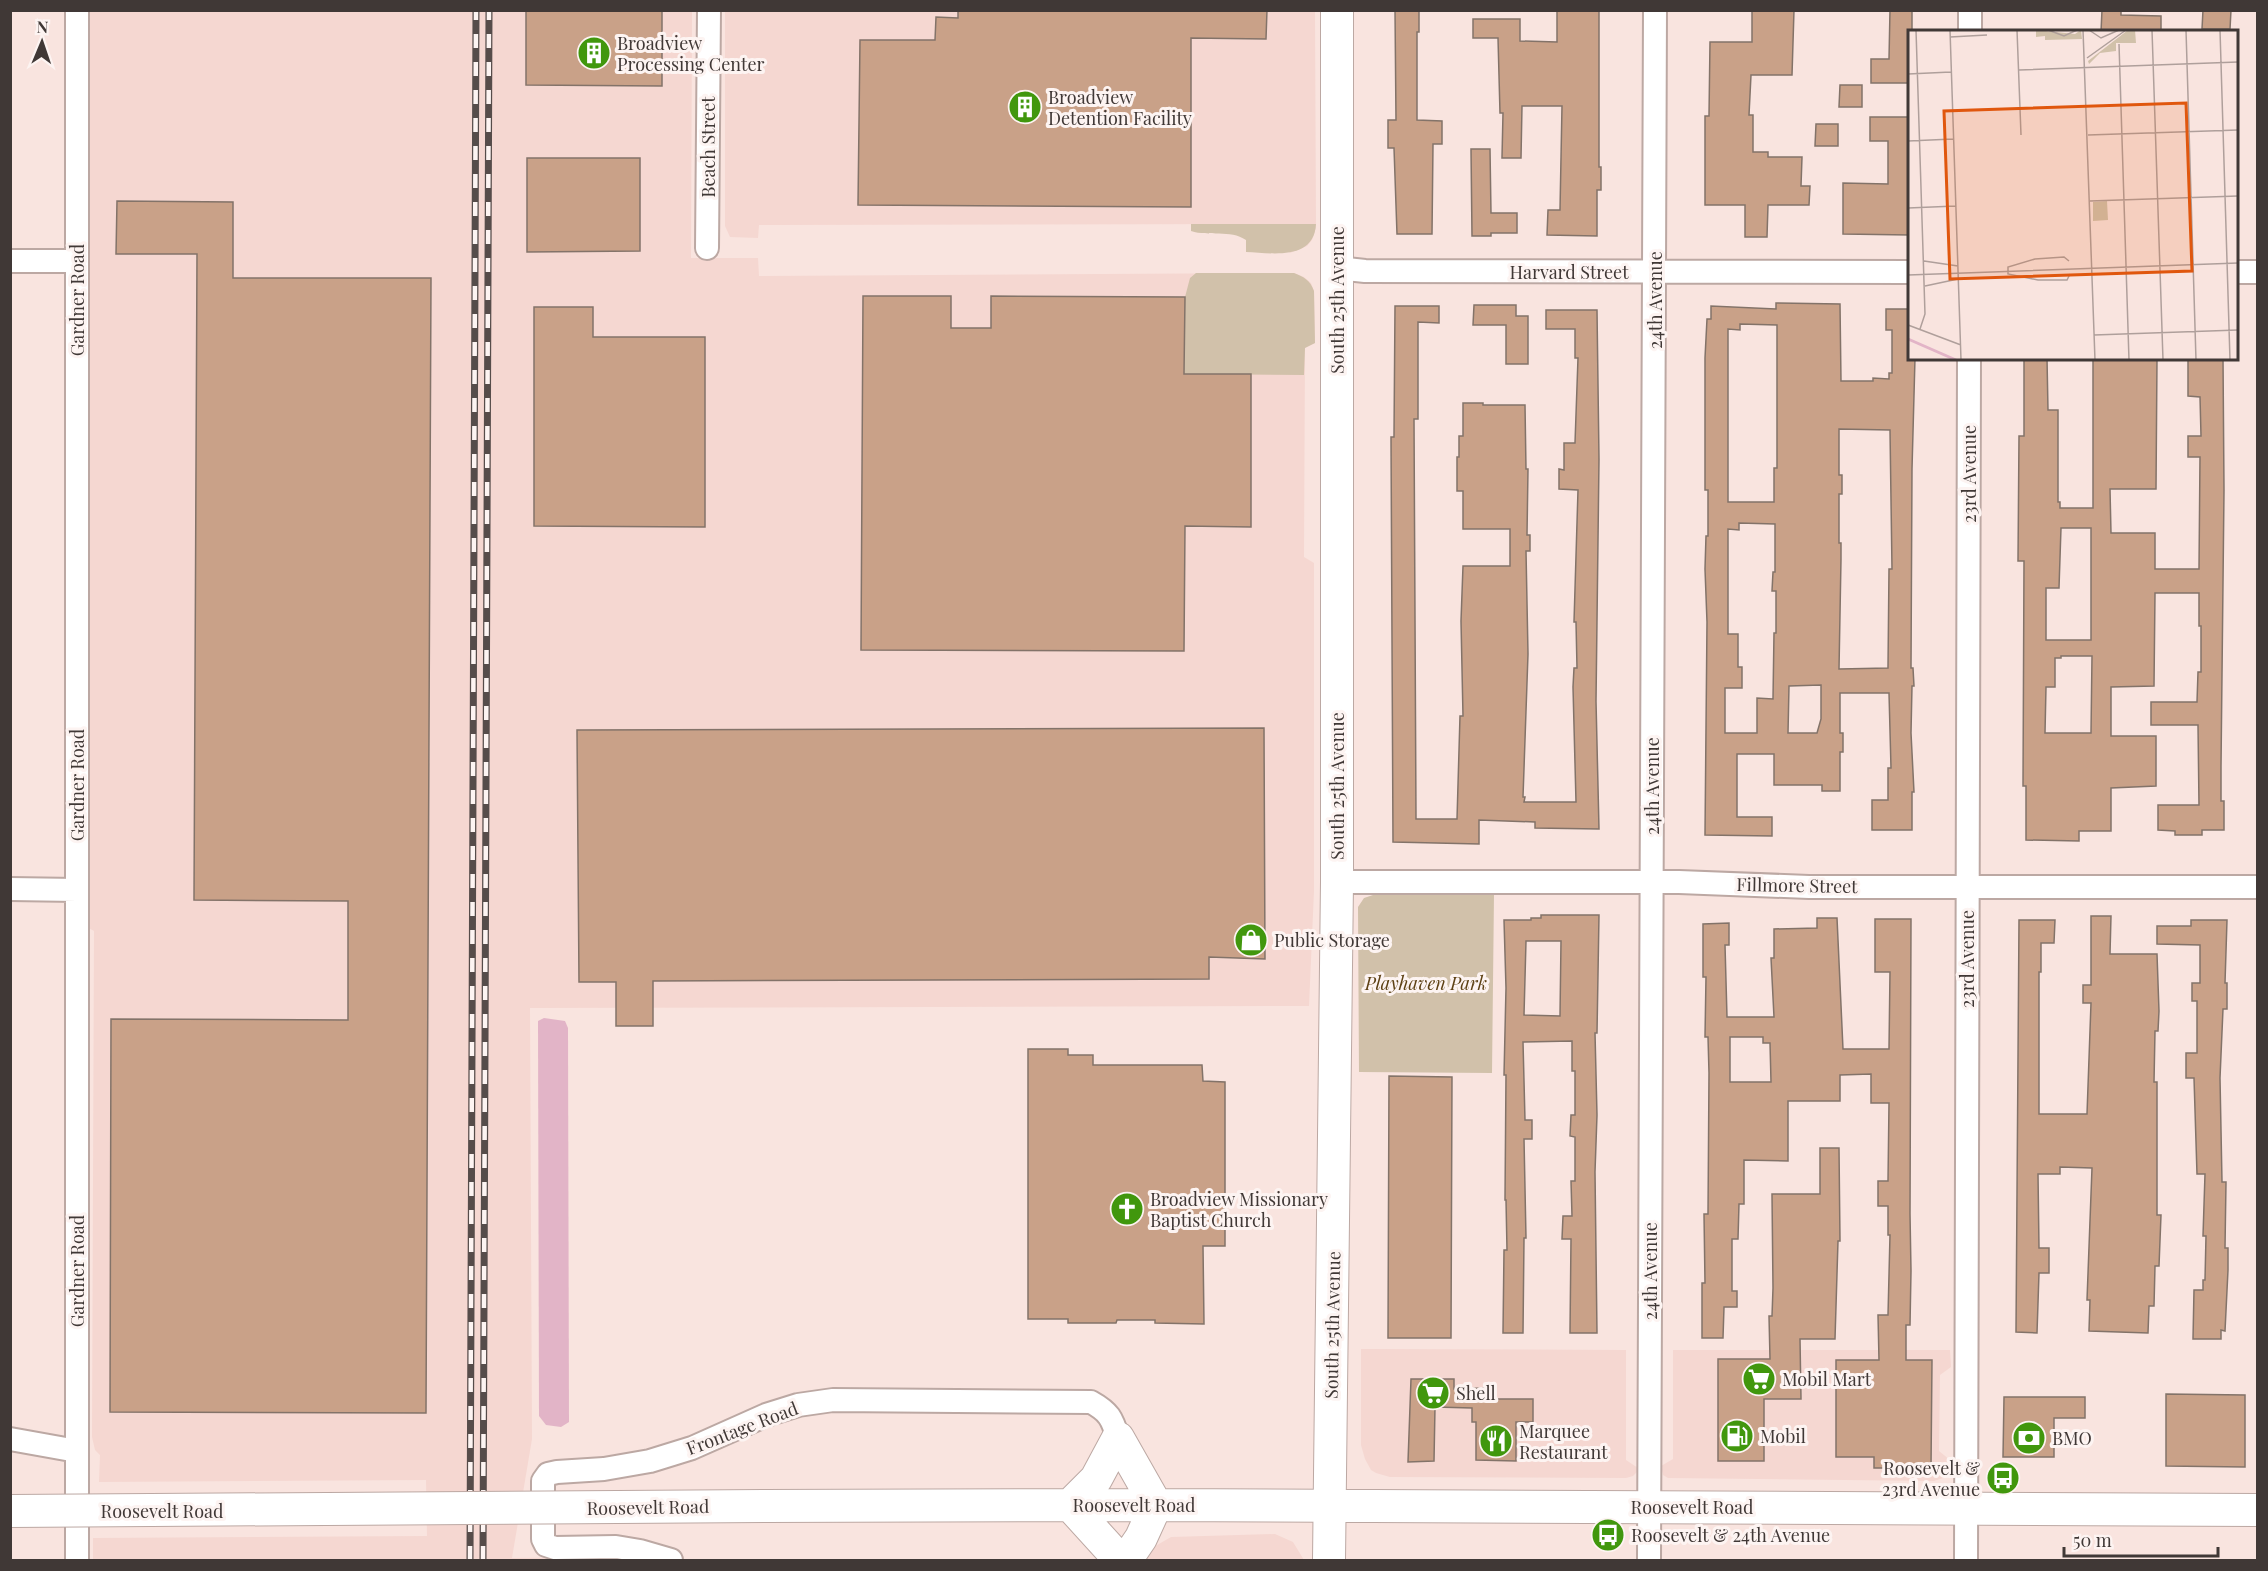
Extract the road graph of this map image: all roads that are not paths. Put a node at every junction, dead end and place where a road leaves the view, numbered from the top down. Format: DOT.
graph roads {
  1 [pos="77,10"];
  2 [pos="709,10"];
  3 [pos="1337,10"];
  4 [pos="1655,10"];
  5 [pos="1970,10"];
  6 [pos="1970,30"];
  7 [pos="707,248"];
  8 [pos="10,261"];
  9 [pos="76,261"];
  10 [pos="1337,268"];
  11 [pos="1655,272"];
  12 [pos="1908,272"];
  13 [pos="2238,272"];
  14 [pos="2258,272"];
  15 [pos="1969,360"];
  16 [pos="1337,882"];
  17 [pos="1652,883"];
  18 [pos="1967,887"];
  19 [pos="2258,887"];
  20 [pos="10,889"];
  21 [pos="77,890"];
  22 [pos="1118,1438"];
  23 [pos="10,1439"];
  24 [pos="77,1451"];
  25 [pos="1070,1505"];
  26 [pos="1156,1505"];
  27 [pos="1329,1506"];
  28 [pos="1649,1506"];
  29 [pos="1966,1508"];
  30 [pos="2258,1510"];
  31 [pos="10,1511"];
  32 [pos="77,1560"];
  33 [pos="671,1560"];
  34 [pos="1120,1560"];
  35 [pos="1126,1560"];
  36 [pos="1329,1560"];
  37 [pos="1649,1560"];
  38 [pos="1966,1560"];
  1 -- 9 [label="street, Gardner Road"];
  2 -- 7 [label="street, Beach Street"];
  3 -- 10 [label="main road, South 25th Avenue"];
  4 -- 11 [label="street, 24th Avenue"];
  5 -- 6 [label="street"];
  8 -- 9 [label="street"];
  9 -- 21 [label="street, Gardner Road"];
  10 -- 11 [label="street, Harvard Street"];
  10 -- 16 [label="main road, South 25th Avenue"];
  11 -- 12 [label="street, Harvard Street"];
  11 -- 17 [label="street, 24th Avenue"];
  13 -- 14 [label="street"];
  15 -- 18 [label="street, 23rd Avenue"];
  16 -- 17 [label="street, Fillmore Street"];
  16 -- 27 [label="main road, South 25th Avenue"];
  17 -- 18 [label="street, Fillmore Street"];
  17 -- 28 [label="street, 24th Avenue"];
  18 -- 19 [label="street, Fillmore Street"];
  18 -- 29 [label="street, 23rd Avenue"];
  20 -- 21 [label="street"];
  21 -- 24 [label="street, Gardner Road"];
  22 -- 25 [label="main road"];
  22 -- 26 [label="main road"];
  22 -- 33 [label="street, Frontage Road"];
  23 -- 24 [label="street"];
  24 -- 32 [label="street, Gardner Road"];
  25 -- 26 [label="main road, Roosevelt Road"];
  25 -- 31 [label="main road, Roosevelt Road, bridge"];
  25 -- 34 [label="main road"];
  26 -- 27 [label="main road, Roosevelt Road"];
  26 -- 35 [label="main road"];
  27 -- 28 [label="main road, Roosevelt Road"];
  27 -- 36 [label="main road, South 25th Avenue"];
  28 -- 29 [label="main road, Roosevelt Road"];
  28 -- 37 [label="street, 24th Avenue"];
  29 -- 30 [label="main road, Roosevelt Road"];
  29 -- 38 [label="street, 23rd Avenue"];
}
